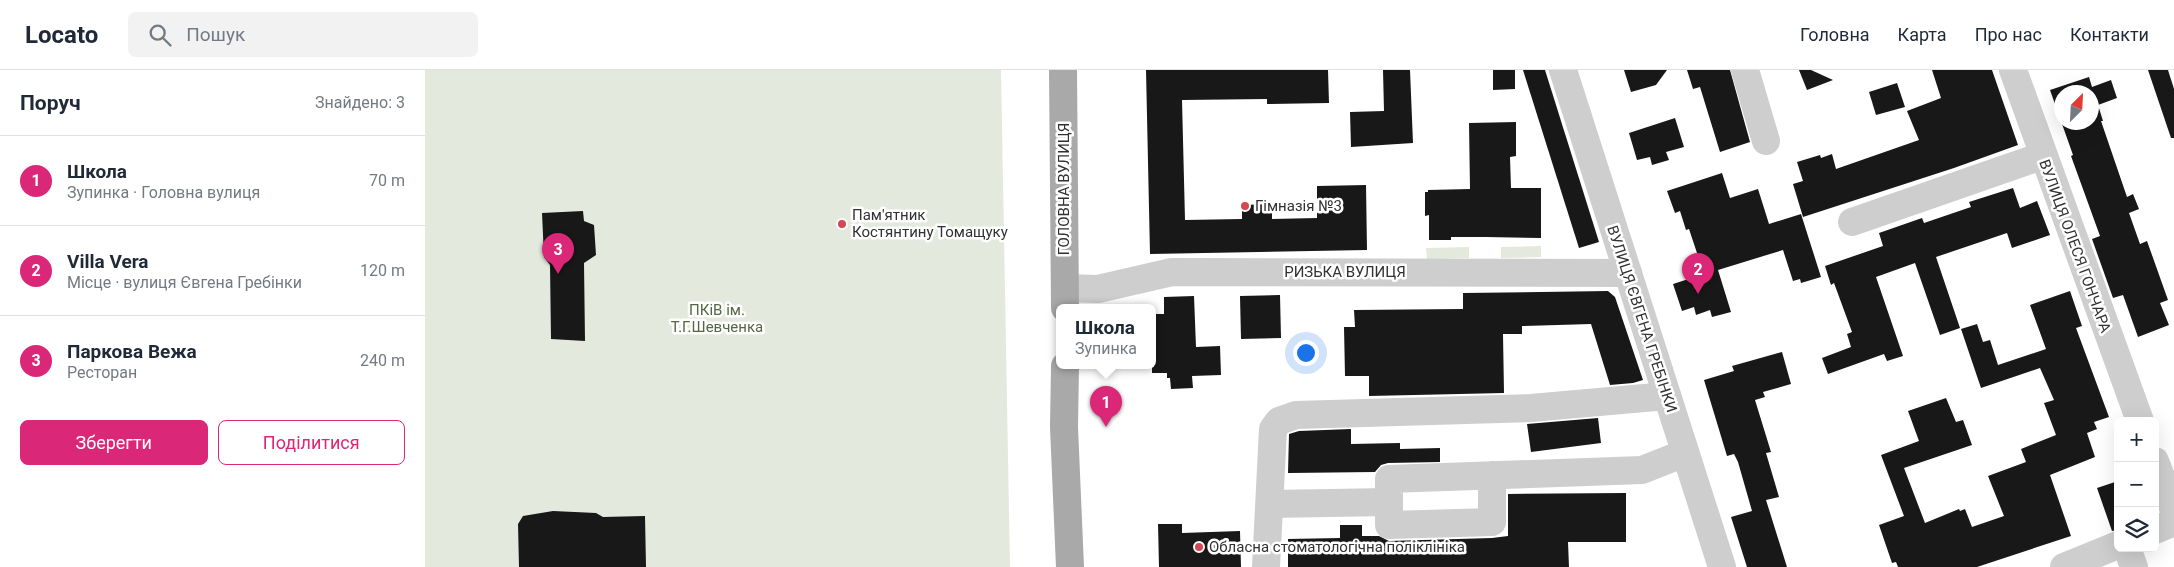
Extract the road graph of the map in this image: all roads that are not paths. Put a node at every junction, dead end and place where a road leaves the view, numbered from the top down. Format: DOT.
graph roads {
  1 [pos="1063,70"];
  2 [pos="1563,70"];
  3 [pos="1745,70"];
  4 [pos="2013,70"];
  5 [pos="1766,141"];
  6 [pos="2042,156"];
  7 [pos="1852,222"];
  8 [pos="1627,273"];
  9 [pos="1065,298"];
  10 [pos="1065,369"];
  11 [pos="1667,396"];
  12 [pos="2139,417"];
  13 [pos="1685,453"];
  14 [pos="2155,462"];
  15 [pos="1492,476"];
  16 [pos="1389,502"];
  17 [pos="1270,504"];
  18 [pos="2174,510"];
  19 [pos="2174,522"];
  20 [pos="2159,528"];
  21 [pos="2114,547"];
  22 [pos="2129,552"];
  23 [pos="1070,567"];
  24 [pos="1267,567"];
  25 [pos="1722,567"];
  26 [pos="2064,567"];
  27 [pos="2135,567"];
  1 -- 9 [label="main road, ГОЛОВНА ВУЛИЦЯ"];
  2 -- 8 [label="street, ВУЛИЦЯ ЄВГЕНА ГРЕБІНКИ"];
  3 -- 5 [label="street"];
  4 -- 6 [label="street, ВУЛИЦЯ ОЛЕСЯ ГОНЧАРА"];
  6 -- 7 [label="street"];
  6 -- 12 [label="street, ВУЛИЦЯ ОЛЕСЯ ГОНЧАРА"];
  8 -- 9 [label="street, РИЗЬКА ВУЛИЦЯ"];
  8 -- 11 [label="street, ВУЛИЦЯ ЄВГЕНА ГРЕБІНКИ"];
  10 -- 23 [label="main road"];
  11 -- 13 [label="street, ВУЛИЦЯ ЄВГЕНА ГРЕБІНКИ"];
  11 -- 17 [label="street"];
  13 -- 15 [label="street"];
  13 -- 25 [label="street, ВУЛИЦЯ ЄВГЕНА ГРЕБІНКИ"];
  14 -- 18 [label="street"];
  15 -- 16 [label="street"];
  15 -- 16 [label="street"];
  16 -- 17 [label="street"];
  17 -- 24 [label="street"];
  19 -- 20 [label="street"];
  21 -- 26 [label="street"];
  22 -- 27 [label="street"];
}
